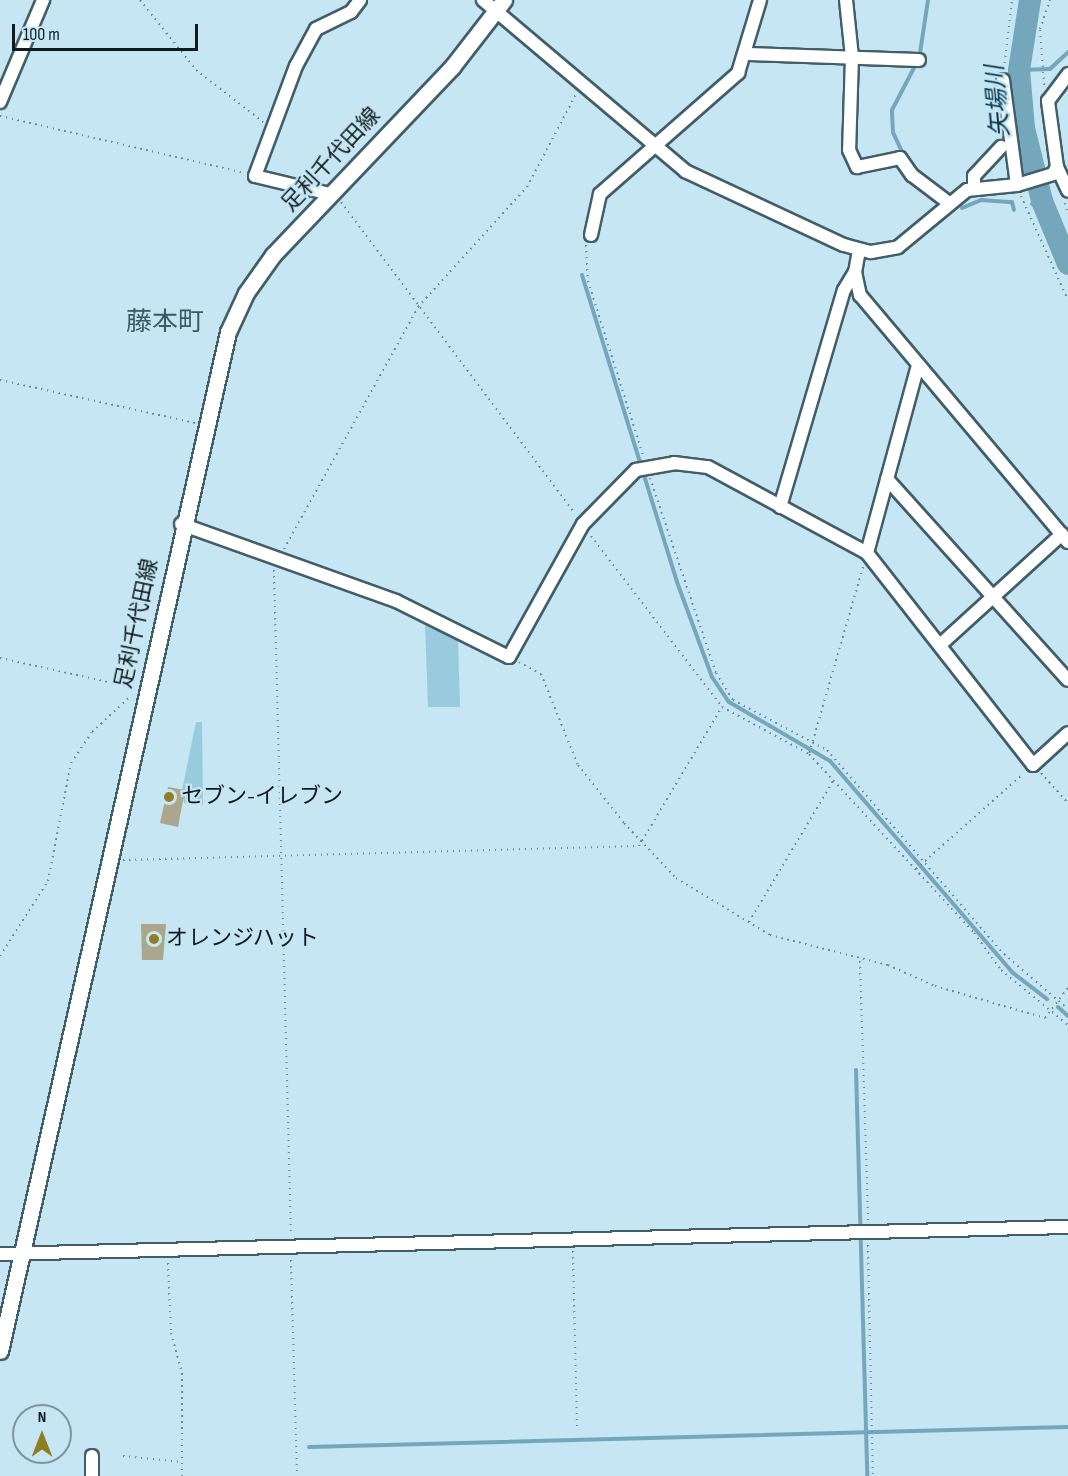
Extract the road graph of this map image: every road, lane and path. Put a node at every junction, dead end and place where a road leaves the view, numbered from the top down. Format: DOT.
graph roads {
  1 [pos="43,0"];
  2 [pos="140,0"];
  3 [pos="360,0"];
  4 [pos="483,0"];
  5 [pos="760,0"];
  6 [pos="846,0"];
  7 [pos="1011,0"];
  8 [pos="1050,0"];
  9 [pos="501,5"];
  10 [pos="748,54"];
  11 [pos="852,57"];
  12 [pos="919,60"];
  13 [pos="1068,74"];
  14 [pos="1041,76"];
  15 [pos="1003,80"];
  16 [pos="581,84"];
  17 [pos="0,102"];
  18 [pos="0,116"];
  19 [pos="273,128"];
  20 [pos="652,147"];
  21 [pos="1000,147"];
  22 [pos="1055,171"];
  23 [pos="255,176"];
  24 [pos="1019,185"];
  25 [pos="974,187"];
  26 [pos="1066,190"];
  27 [pos="330,194"];
  28 [pos="949,203"];
  29 [pos="591,235"];
  30 [pos="859,250"];
  31 [pos="855,272"];
  32 [pos="1068,300"];
  33 [pos="418,307"];
  34 [pos="918,365"];
  35 [pos="0,380"];
  36 [pos="204,425"];
  37 [pos="646,465"];
  38 [pos="887,479"];
  39 [pos="780,507"];
  40 [pos="181,524"];
  41 [pos="583,524"];
  42 [pos="1065,538"];
  43 [pos="867,553"];
  44 [pos="279,558"];
  45 [pos="994,595"];
  46 [pos="940,645"];
  47 [pos="509,657"];
  48 [pos="0,658"];
  49 [pos="1068,680"];
  50 [pos="141,689"];
  51 [pos="722,707"];
  52 [pos="1068,733"];
  53 [pos="814,741"];
  54 [pos="810,754"];
  55 [pos="1033,765"];
  56 [pos="835,778"];
  57 [pos="1068,803"];
  58 [pos="643,841"];
  59 [pos="281,854"];
  60 [pos="108,858"];
  61 [pos="926,861"];
  62 [pos="916,869"];
  63 [pos="749,922"];
  64 [pos="1,954"];
  65 [pos="860,961"];
  66 [pos="1068,988"];
  67 [pos="1057,998"];
  68 [pos="1050,1008"];
  69 [pos="1068,1009"];
  70 [pos="1068,1025"];
  71 [pos="1068,1227"];
  72 [pos="868,1232"];
  73 [pos="572,1239"];
  74 [pos="291,1248"];
  75 [pos="168,1251"];
  76 [pos="0,1254"];
  77 [pos="22,1254"];
  78 [pos="0,1352"];
  79 [pos="577,1428"];
  80 [pos="92,1456"];
  81 [pos="123,1456"];
  82 [pos="182,1462"];
  83 [pos="92,1476"];
  84 [pos="182,1476"];
  85 [pos="297,1476"];
  86 [pos="873,1476"];
  1 -- 17 [label="street"];
  2 -- 19 [label="path"];
  3 -- 19 [label="street"];
  4 -- 9 [label="street"];
  5 -- 10 [label="street"];
  6 -- 11 [label="street"];
  7 -- 15 [label="path"];
  8 -- 14 [label="path"];
  9 -- 16 [label="street"];
  9 -- 27 [label="main road, 足利千代田線"];
  10 -- 11 [label="street"];
  10 -- 20 [label="street"];
  11 -- 12 [label="street"];
  11 -- 28 [label="street"];
  13 -- 22 [label="street"];
  15 -- 24 [label="street"];
  16 -- 20 [label="street"];
  16 -- 33 [label="path"];
  18 -- 23 [label="path"];
  19 -- 23 [label="street"];
  20 -- 29 [label="street"];
  20 -- 30 [label="street"];
  21 -- 25 [label="street"];
  22 -- 24 [label="street"];
  22 -- 26 [label="street"];
  23 -- 27 [label="street"];
  24 -- 25 [label="street"];
  24 -- 32 [label="path"];
  25 -- 28 [label="street"];
  27 -- 33 [label="path"];
  27 -- 36 [label="main road, 足利千代田線"];
  28 -- 30 [label="street"];
  29 -- 37 [label="path"];
  30 -- 31 [label="street"];
  31 -- 34 [label="street"];
  31 -- 39 [label="street"];
  33 -- 41 [label="path"];
  33 -- 44 [label="path"];
  34 -- 38 [label="street"];
  34 -- 42 [label="street"];
  35 -- 36 [label="path"];
  36 -- 40 [label="main road, 足利千代田線"];
  37 -- 39 [label="street"];
  37 -- 41 [label="street"];
  37 -- 53 [label="path"];
  38 -- 43 [label="street"];
  38 -- 45 [label="street"];
  39 -- 43 [label="street"];
  40 -- 44 [label="street"];
  40 -- 50 [label="main road, 足利千代田線"];
  41 -- 47 [label="street"];
  41 -- 51 [label="path"];
  42 -- 45 [label="street"];
  43 -- 46 [label="street"];
  43 -- 53 [label="path"];
  44 -- 47 [label="street"];
  44 -- 59 [label="path"];
  45 -- 46 [label="street"];
  45 -- 49 [label="street"];
  46 -- 55 [label="street"];
  47 -- 58 [label="path"];
  48 -- 50 [label="path"];
  50 -- 60 [label="main road, 足利千代田線"];
  50 -- 64 [label="path"];
  51 -- 54 [label="path"];
  51 -- 58 [label="path"];
  52 -- 55 [label="street"];
  53 -- 54 [label="path"];
  53 -- 61 [label="path"];
  54 -- 56 [label="path"];
  55 -- 57 [label="path"];
  55 -- 61 [label="path"];
  56 -- 62 [label="path"];
  56 -- 63 [label="path"];
  58 -- 59 [label="path"];
  58 -- 63 [label="path"];
  59 -- 60 [label="path"];
  59 -- 74 [label="path"];
  60 -- 77 [label="main road, 足利千代田線"];
  61 -- 62 [label="path"];
  61 -- 67 [label="path"];
  62 -- 68 [label="path"];
  63 -- 65 [label="path"];
  65 -- 68 [label="path"];
  65 -- 72 [label="path"];
  66 -- 67 [label="path"];
  67 -- 68 [label="path"];
  67 -- 69 [label="path"];
  68 -- 70 [label="path"];
  71 -- 72 [label="street"];
  72 -- 73 [label="street"];
  72 -- 86 [label="path"];
  73 -- 74 [label="street"];
  73 -- 79 [label="path"];
  74 -- 75 [label="street"];
  74 -- 85 [label="path"];
  75 -- 77 [label="street"];
  75 -- 82 [label="path"];
  76 -- 77 [label="street"];
  77 -- 78 [label="main road, 足利千代田線"];
  80 -- 83 [label="street"];
  81 -- 82 [label="path"];
  82 -- 84 [label="path"];
}
